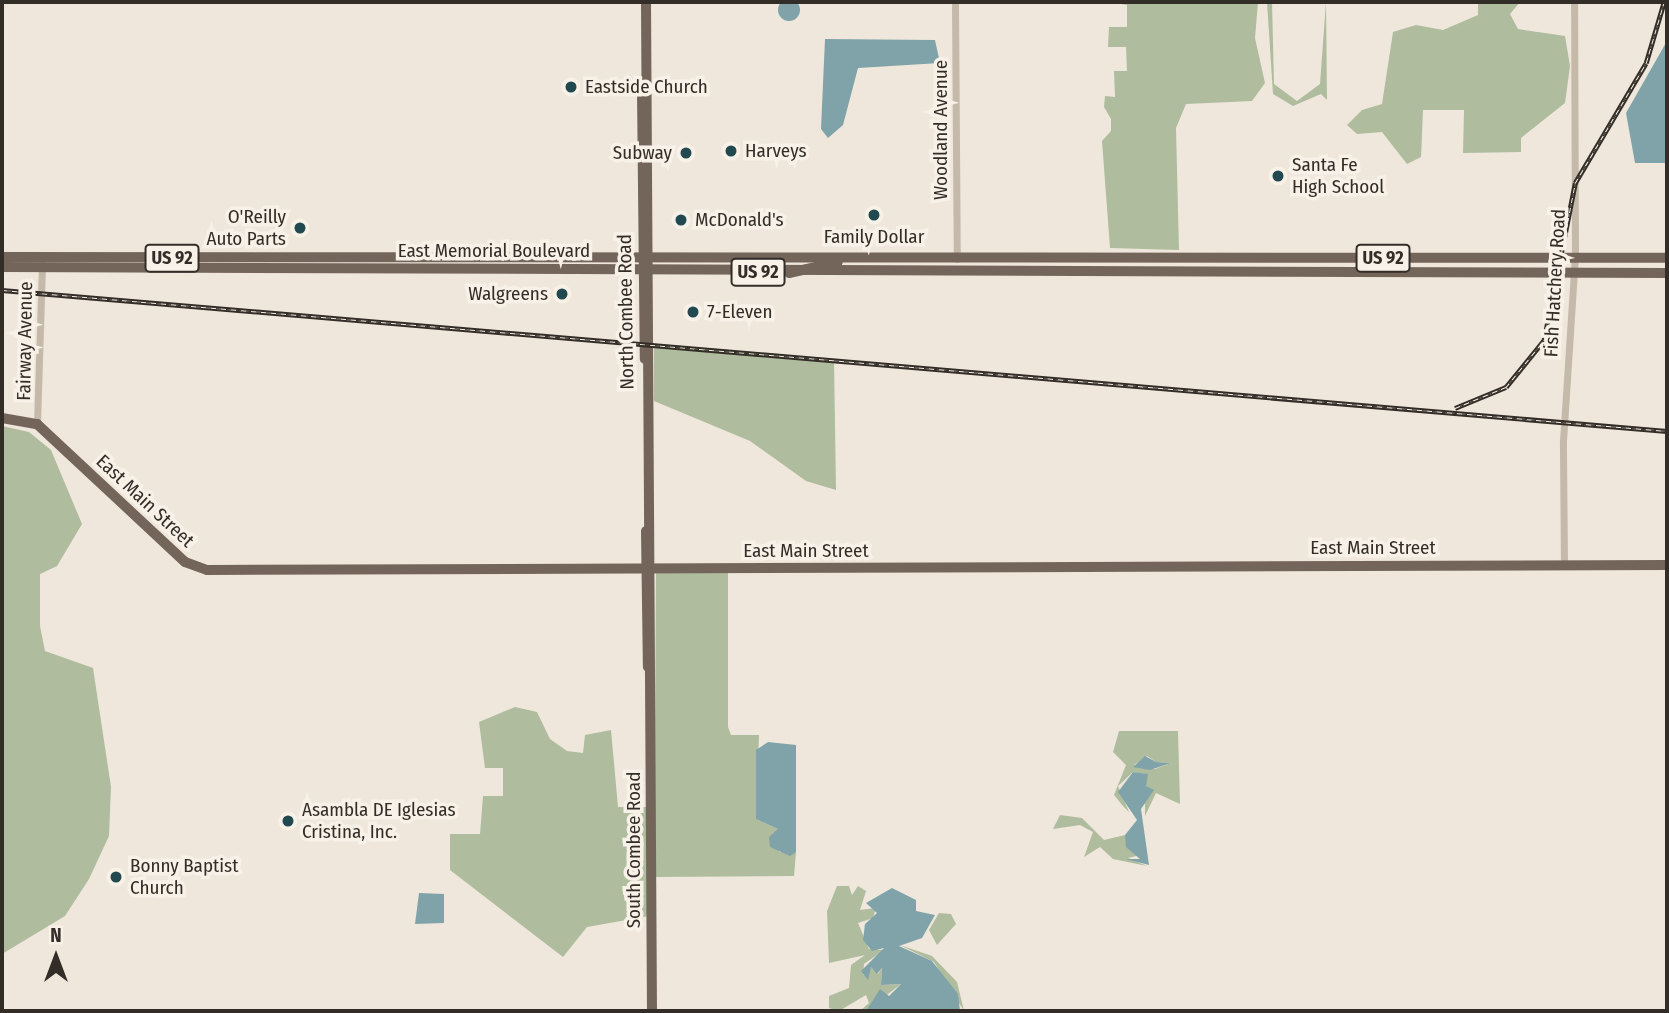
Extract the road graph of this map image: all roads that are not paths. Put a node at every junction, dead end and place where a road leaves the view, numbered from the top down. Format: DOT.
graph roads {
  1 [pos="646,2"];
  2 [pos="955,2"];
  3 [pos="1574,2"];
  4 [pos="2,257"];
  5 [pos="1575,257"];
  6 [pos="483,258"];
  7 [pos="1186,258"];
  8 [pos="1230,258"];
  9 [pos="1667,258"];
  10 [pos="848,259"];
  11 [pos="957,259"];
  12 [pos="42,263"];
  13 [pos="343,263"];
  14 [pos="648,263"];
  15 [pos="2,267"];
  16 [pos="424,268"];
  17 [pos="1570,272"];
  18 [pos="789,273"];
  19 [pos="902,273"];
  20 [pos="1248,273"];
  21 [pos="1667,273"];
  22 [pos="998,274"];
  23 [pos="1208,274"];
  24 [pos="2,418"];
  25 [pos="37,424"];
  26 [pos="1564,565"];
  27 [pos="1667,565"];
  28 [pos="650,568"];
  29 [pos="652,1011"];
  1 -- 14 [label="main road, North Combee Road"];
  2 -- 11 [label="street, Woodland Avenue"];
  3 -- 5 [label="street, Fish Hatchery Road"];
  4 -- 12 [label="main road, US 92"];
  5 -- 8 [label="main road, US 92"];
  5 -- 9 [label="main road, US 92"];
  5 -- 17 [label="street, Fish Hatchery Road"];
  6 -- 13 [label="main road, East Memorial Boulevard / US 92"];
  6 -- 14 [label="main road, East Memorial Boulevard / US 92"];
  6 -- 16 [label="main road"];
  7 -- 8 [label="main road, US 92"];
  7 -- 11 [label="main road, US 92"];
  7 -- 23 [label="main road"];
  8 -- 20 [label="main road"];
  8 -- 23 [label="main road"];
  10 -- 11 [label="main road, US 92"];
  10 -- 14 [label="main road, US 92"];
  10 -- 18 [label="main road"];
  11 -- 19 [label="main road"];
  11 -- 22 [label="main road"];
  12 -- 13 [label="main road, US 92"];
  12 -- 15 [label="main road, US 92"];
  12 -- 25 [label="street, Fairway Avenue"];
  13 -- 16 [label="main road, East Memorial Boulevard / US 92"];
  14 -- 16 [label="main road, East Memorial Boulevard / US 92"];
  14 -- 18 [label="main road, US 92"];
  14 -- 28 [label="main road, North Combee Road"];
  17 -- 20 [label="main road, US 92"];
  17 -- 21 [label="main road, US 92"];
  17 -- 26 [label="street, Fish Hatchery Road"];
  18 -- 19 [label="main road, US 92"];
  19 -- 22 [label="main road, US 92"];
  20 -- 23 [label="main road, US 92"];
  22 -- 23 [label="main road, US 92"];
  24 -- 25 [label="main road"];
  25 -- 28 [label="main road, East Main Street"];
  26 -- 27 [label="main road, East Main Street"];
  26 -- 28 [label="main road, East Main Street"];
  28 -- 29 [label="main road, South Combee Road"];
}
